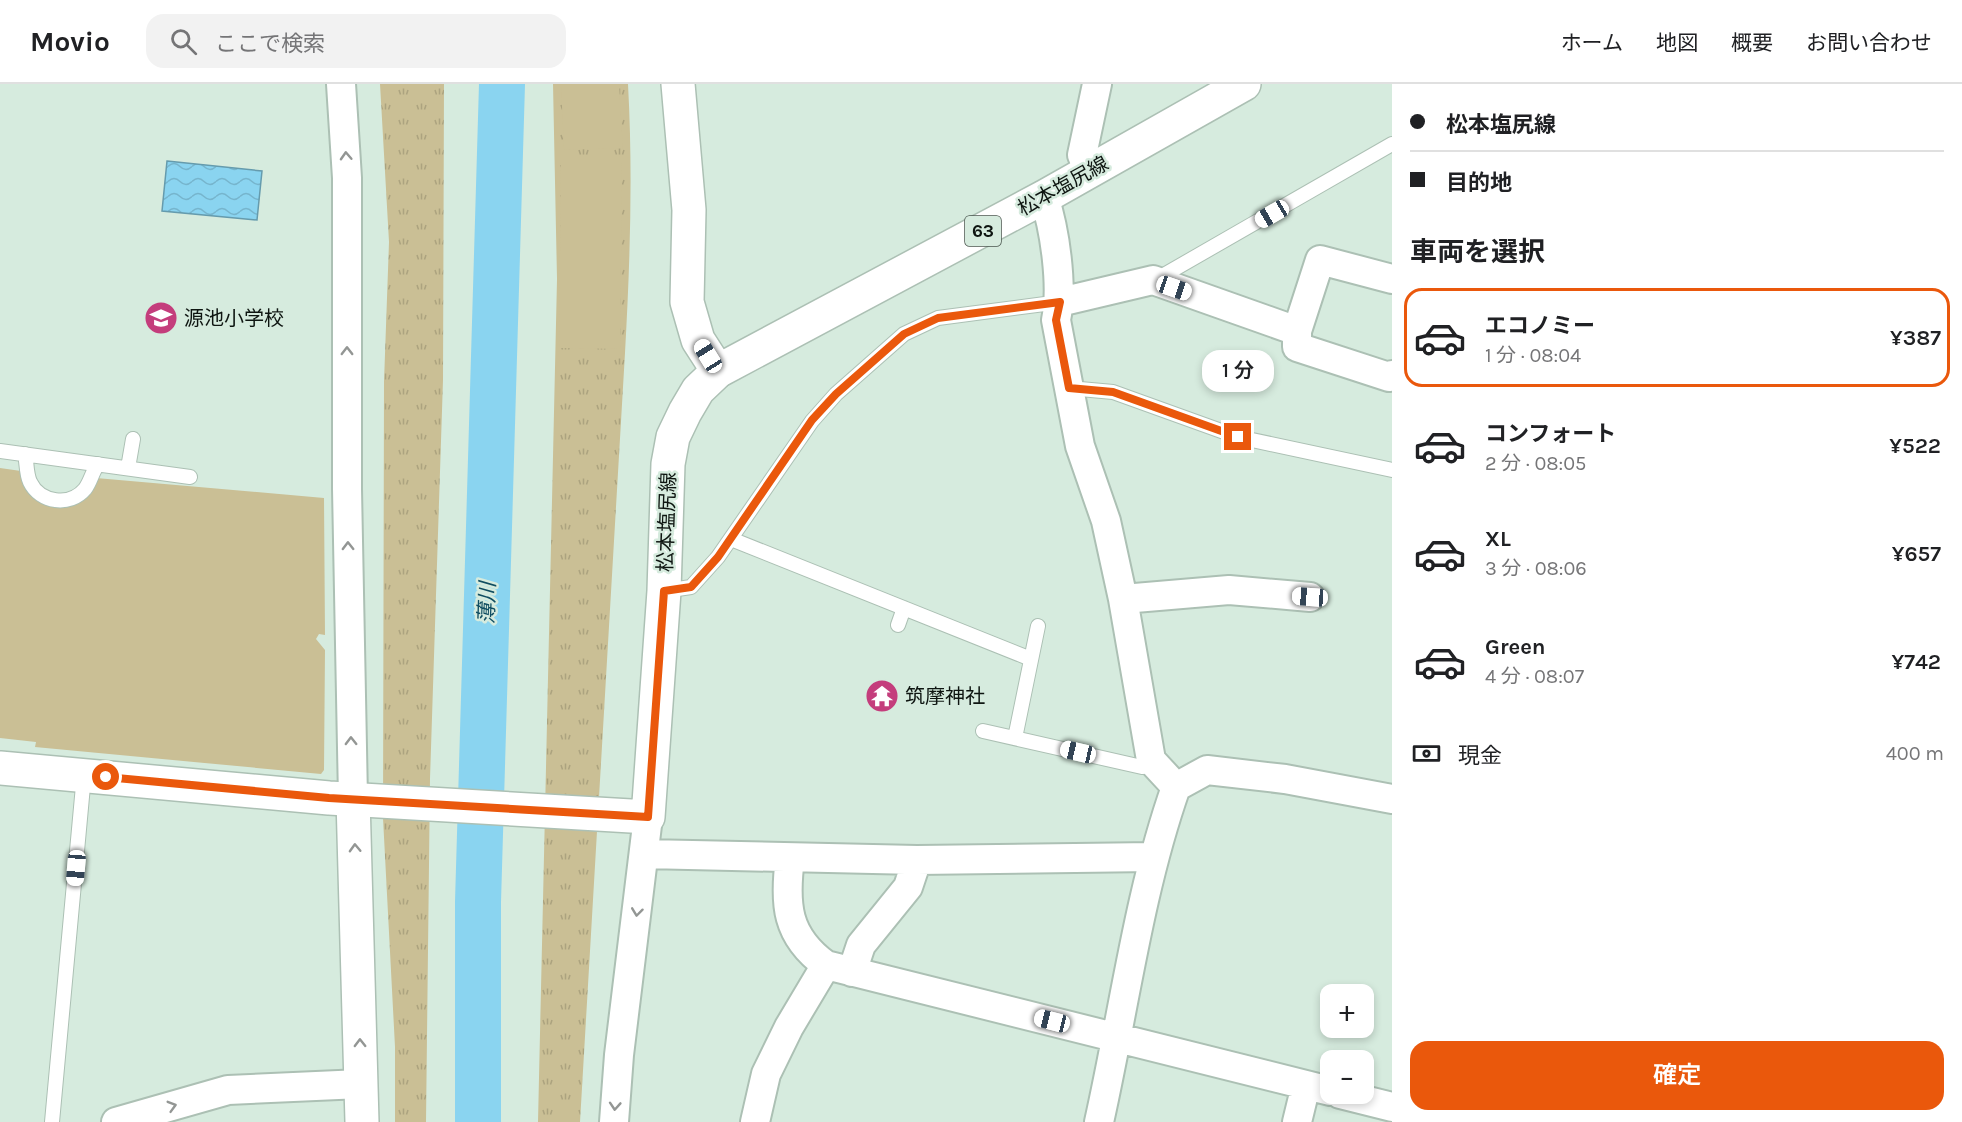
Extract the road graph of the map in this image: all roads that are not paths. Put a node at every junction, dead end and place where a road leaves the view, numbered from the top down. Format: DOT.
graph roads {
  1 [pos="341,84"];
  2 [pos="678,84"];
  3 [pos="1097,84"];
  4 [pos="1244,84"];
  5 [pos="1392,144"];
  6 [pos="1089,172"];
  7 [pos="1044,197"];
  8 [pos="1392,279"];
  9 [pos="1153,280"];
  10 [pos="1060,302"];
  11 [pos="1297,331"];
  12 [pos="718,371"];
  13 [pos="1392,375"];
  14 [pos="1069,388"];
  15 [pos="133,439"];
  16 [pos="0,451"];
  17 [pos="25,454"];
  18 [pos="98,464"];
  19 [pos="128,468"];
  20 [pos="1392,470"];
  21 [pos="190,477"];
  22 [pos="730,539"];
  23 [pos="664,591"];
  24 [pos="1310,597"];
  25 [pos="1123,599"];
  26 [pos="904,608"];
  27 [pos="898,625"];
  28 [pos="1038,626"];
  29 [pos="1031,659"];
  30 [pos="983,731"];
  31 [pos="1015,738"];
  32 [pos="1155,765"];
  33 [pos="0,768"];
  34 [pos="84,775"];
  35 [pos="1176,787"];
  36 [pos="1392,799"];
  37 [pos="365,800"];
  38 [pos="633,816"];
  39 [pos="645,855"];
  40 [pos="1153,857"];
  41 [pos="790,858"];
  42 [pos="917,860"];
  43 [pos="839,968"];
  44 [pos="1118,1037"];
  45 [pos="360,1084"];
  46 [pos="1318,1088"];
  47 [pos="1374,1102"];
  48 [pos="1392,1107"];
  49 [pos="52,1122"];
  50 [pos="116,1122"];
  51 [pos="362,1122"];
  52 [pos="614,1122"];
  53 [pos="755,1122"];
  54 [pos="1099,1122"];
  55 [pos="1296,1122"];
  37 -- 1 [label="street, one-way"];
  2 -- 12 [label="main road"];
  3 -- 6 [label="street"];
  4 -- 6 [label="main road, 松本塩尻線 / 63"];
  5 -- 9 [label="lane"];
  6 -- 7 [label="main road, 松本塩尻線 / 63"];
  7 -- 10 [label="street"];
  7 -- 12 [label="main road, 松本塩尻線 / 63"];
  8 -- 11 [label="street"];
  9 -- 10 [label="street"];
  9 -- 11 [label="street"];
  10 -- 14 [label="street"];
  10 -- 22 [label="lane"];
  11 -- 13 [label="street"];
  12 -- 23 [label="main road, 松本塩尻線 / 63"];
  14 -- 20 [label="lane"];
  14 -- 25 [label="street"];
  15 -- 19 [label="lane"];
  16 -- 17 [label="lane"];
  17 -- 18 [label="lane"];
  17 -- 18 [label="lane"];
  18 -- 19 [label="lane"];
  19 -- 21 [label="lane"];
  22 -- 23 [label="lane"];
  22 -- 26 [label="lane"];
  23 -- 38 [label="main road, 松本塩尻線 / 63"];
  24 -- 25 [label="street"];
  25 -- 32 [label="street"];
  26 -- 27 [label="lane"];
  26 -- 29 [label="lane"];
  28 -- 29 [label="lane"];
  29 -- 31 [label="lane"];
  30 -- 31 [label="lane"];
  31 -- 32 [label="lane"];
  32 -- 35 [label="street"];
  33 -- 34 [label="main road"];
  34 -- 37 [label="main road"];
  34 -- 49 [label="lane"];
  35 -- 36 [label="street"];
  35 -- 40 [label="street"];
  37 -- 38 [label="main road"];
  45 -- 37 [label="main road, one-way"];
  38 -- 39 [label="street"];
  39 -- 41 [label="street"];
  39 -- 52 [label="street, one-way"];
  40 -- 42 [label="street"];
  40 -- 44 [label="street"];
  41 -- 42 [label="street"];
  41 -- 43 [label="street"];
  42 -- 43 [label="street"];
  43 -- 44 [label="street"];
  43 -- 53 [label="street"];
  44 -- 46 [label="street"];
  44 -- 54 [label="street"];
  50 -- 45 [label="street, one-way"];
  45 -- 51 [label="main road"];
  46 -- 55 [label="street"];
  47 -- 48 [label="street"];
}
